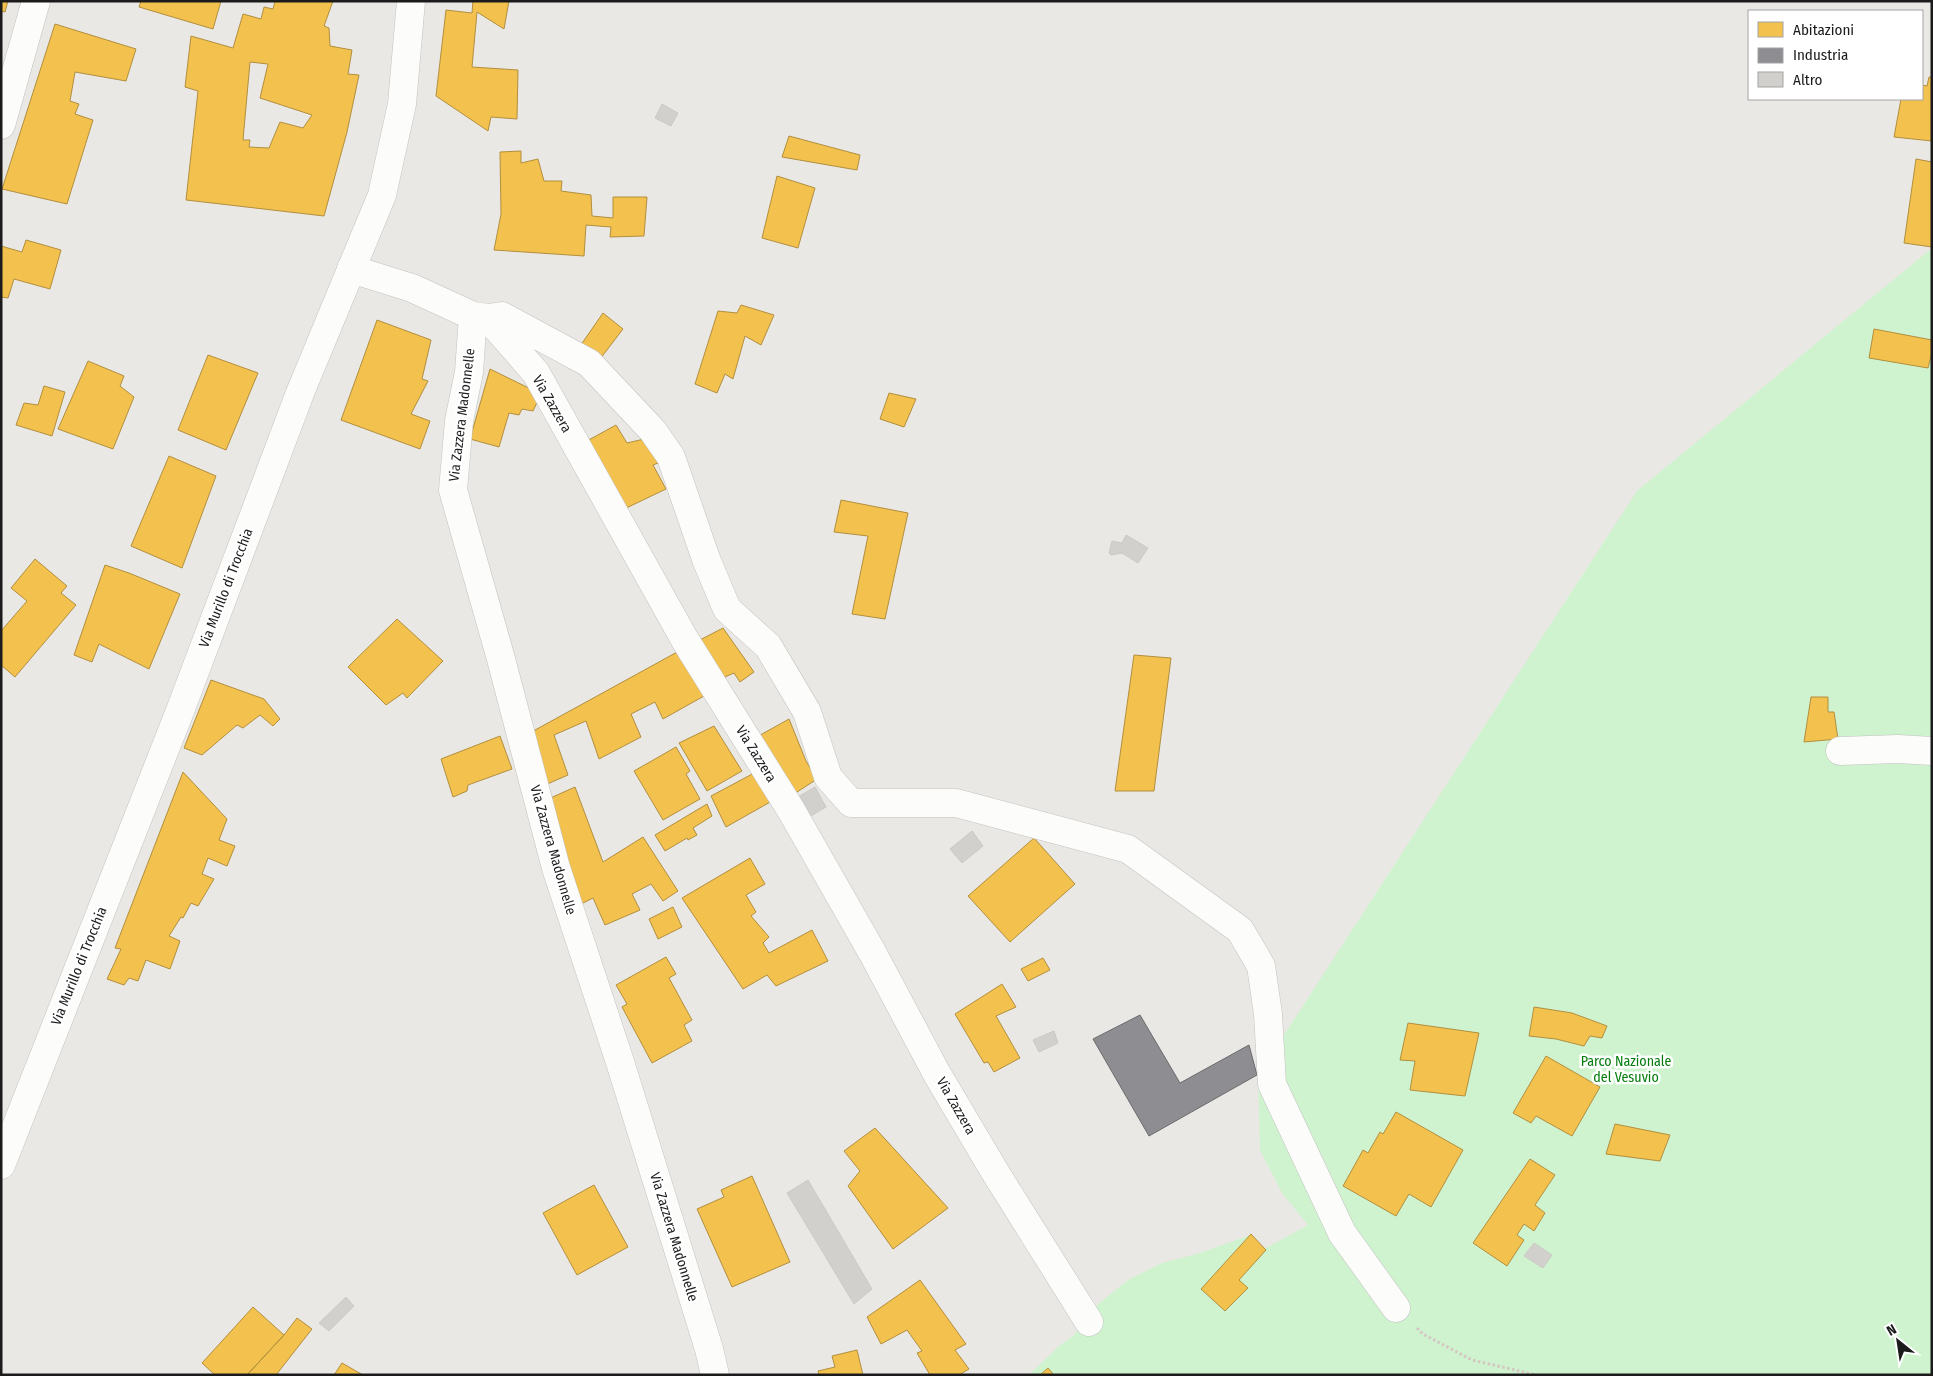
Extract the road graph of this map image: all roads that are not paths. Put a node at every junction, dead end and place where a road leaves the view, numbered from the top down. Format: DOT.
graph roads {
  1 [pos="36,1"];
  2 [pos="410,1"];
  3 [pos="1,125"];
  4 [pos="351,269"];
  5 [pos="480,317"];
  6 [pos="1840,751"];
  7 [pos="1932,751"];
  8 [pos="1,1165"];
  9 [pos="1396,1308"];
  10 [pos="1089,1322"];
  11 [pos="715,1375"];
  1 -- 3 [label="street"];
  2 -- 4 [label="street, Via Murillo di Trocchia"];
  4 -- 5 [label="street, Via Zazzera"];
  4 -- 8 [label="street, Via Murillo di Trocchia"];
  5 -- 9 [label="street"];
  5 -- 10 [label="street, Via Zazzera"];
  5 -- 11 [label="street, Via Zazzera Madonnelle"];
  6 -- 7 [label="street"];
}
